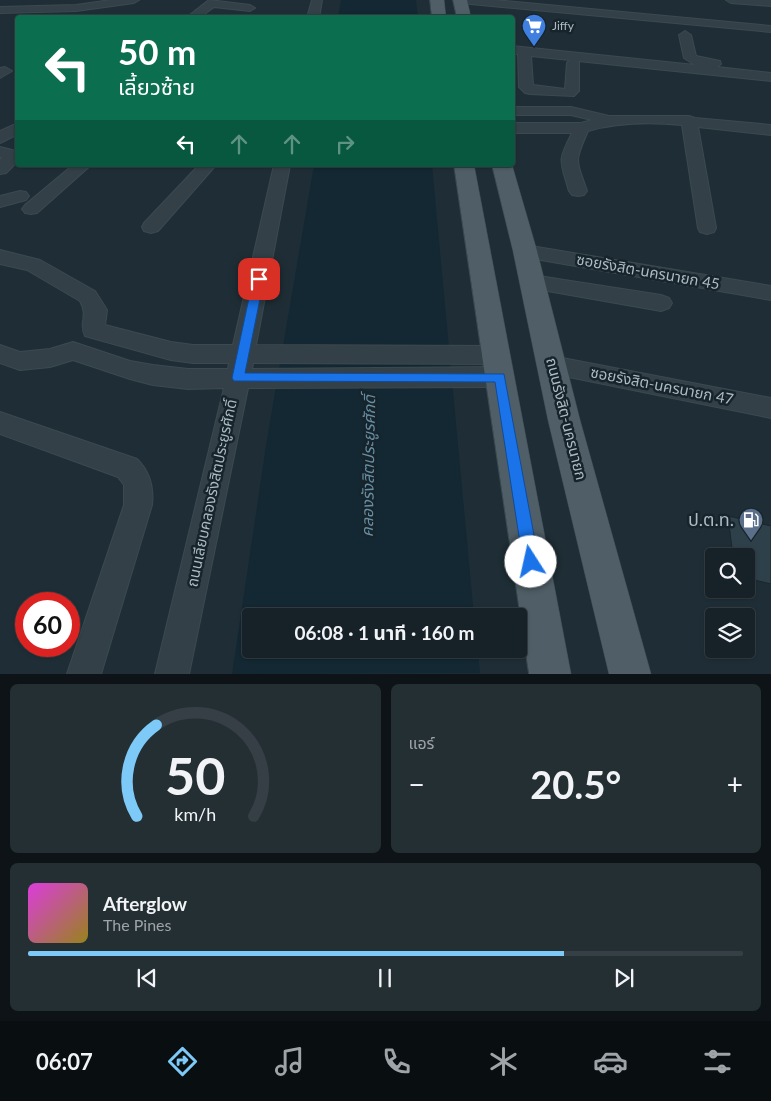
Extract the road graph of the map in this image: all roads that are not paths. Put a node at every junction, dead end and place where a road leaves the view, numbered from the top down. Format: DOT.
graph roads {
  1 [pos="134,0"];
  2 [pos="317,0"];
  3 [pos="436,0"];
  4 [pos="460,0"];
  5 [pos="731,0"];
  6 [pos="214,2"];
  7 [pos="77,4"];
  8 [pos="771,4"];
  9 [pos="250,8"];
  10 [pos="0,10"];
  11 [pos="23,10"];
  12 [pos="194,15"];
  13 [pos="314,15"];
  14 [pos="439,15"];
  15 [pos="463,15"];
  16 [pos="0,22"];
  17 [pos="771,29"];
  18 [pos="684,35"];
  19 [pos="520,53"];
  20 [pos="573,63"];
  21 [pos="771,69"];
  22 [pos="650,71"];
  23 [pos="519,75"];
  24 [pos="771,77"];
  25 [pos="515,111"];
  26 [pos="609,120"];
  27 [pos="689,120"];
  28 [pos="15,128"];
  29 [pos="515,128"];
  30 [pos="582,128"];
  31 [pos="771,130"];
  32 [pos="0,138"];
  33 [pos="0,152"];
  34 [pos="80,167"];
  35 [pos="206,167"];
  36 [pos="282,167"];
  37 [pos="464,167"];
  38 [pos="503,167"];
  39 [pos="0,169"];
  40 [pos="578,192"];
  41 [pos="0,202"];
  42 [pos="151,227"];
  43 [pos="707,228"];
  44 [pos="525,251"];
  45 [pos="0,257"];
  46 [pos="532,282"];
  47 [pos="771,293"];
  48 [pos="661,303"];
  49 [pos="93,330"];
  50 [pos="73,351"];
  51 [pos="0,354"];
  52 [pos="552,365"];
  53 [pos="484,366"];
  54 [pos="240,367"];
  55 [pos="771,408"];
  56 [pos="0,424"];
  57 [pos="84,674"];
  58 [pos="172,674"];
  59 [pos="550,674"];
  60 [pos="630,674"];
  1 -- 7 [label="street"];
  2 -- 13 [label="street"];
  3 -- 14 [label="main road"];
  4 -- 15 [label="main road"];
  4 -- 17 [label="street"];
  5 -- 8 [label="street"];
  6 -- 9 [label="street"];
  6 -- 12 [label="street"];
  7 -- 11 [label="street"];
  10 -- 11 [label="street"];
  11 -- 16 [label="street"];
  18 -- 21 [label="street"];
  19 -- 20 [label="street"];
  19 -- 23 [label="street"];
  19 -- 24 [label="street"];
  20 -- 22 [label="street"];
  20 -- 23 [label="street"];
  25 -- 26 [label="street"];
  26 -- 27 [label="street"];
  26 -- 30 [label="street"];
  27 -- 31 [label="street"];
  27 -- 43 [label="street"];
  28 -- 32 [label="street"];
  29 -- 30 [label="street"];
  30 -- 40 [label="street"];
  33 -- 39 [label="street"];
  34 -- 41 [label="street"];
  35 -- 42 [label="street"];
  36 -- 54 [label="street, ถนนเลียบคลองรังสิตประยูรศักดิ์"];
  37 -- 53 [label="main road"];
  38 -- 44 [label="main road, ถนนรังสิต-นครนายก"];
  44 -- 46 [label="main road, ถนนรังสิต-นครนายก"];
  44 -- 47 [label="street, ซอยรังสิต-นครนายก 45"];
  45 -- 49 [label="street"];
  46 -- 48 [label="street"];
  46 -- 52 [label="main road, ถนนรังสิต-นครนายก"];
  49 -- 50 [label="street"];
  49 -- 54 [label="street"];
  50 -- 51 [label="street"];
  50 -- 54 [label="street"];
  52 -- 55 [label="street, ซอยรังสิต-นครนายก 47"];
  52 -- 60 [label="main road, ถนนรังสิต-นครนายก"];
  53 -- 54 [label="street"];
  53 -- 59 [label="main road"];
  54 -- 58 [label="street, ถนนเลียบคลองรังสิตประยูรศักดิ์"];
  56 -- 57 [label="street"];
}
